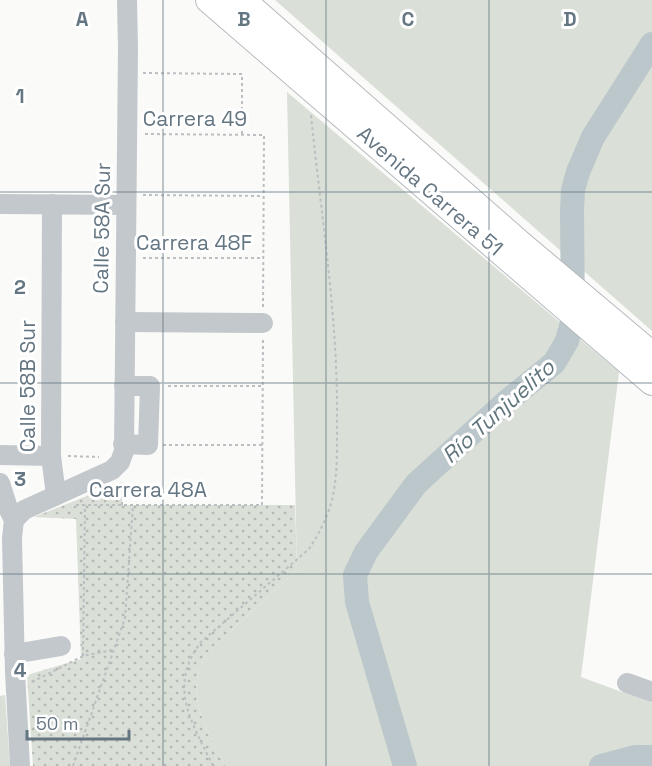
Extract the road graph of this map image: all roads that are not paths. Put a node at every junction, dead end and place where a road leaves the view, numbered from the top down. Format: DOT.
graph roads {
  1 [pos="127,0"];
  2 [pos="209,0"];
  3 [pos="242,0"];
  4 [pos="126,200"];
  5 [pos="0,204"];
  6 [pos="52,204"];
  7 [pos="516,253"];
  8 [pos="125,322"];
  9 [pos="263,323"];
  10 [pos="642,355"];
  11 [pos="652,382"];
  12 [pos="124,386"];
  13 [pos="123,451"];
  14 [pos="0,455"];
  15 [pos="51,456"];
  16 [pos="0,483"];
  17 [pos="56,495"];
  18 [pos="14,520"];
  19 [pos="61,646"];
  20 [pos="11,674"];
  21 [pos="627,683"];
  22 [pos="652,692"];
  23 [pos="20,766"];
  1 -- 4 [label="street, Calle 58A Sur"];
  2 -- 7 [label="main road, Avenida Carrera 51"];
  3 -- 7 [label="main road, Avenida Carrera 51"];
  4 -- 6 [label="street"];
  4 -- 8 [label="street, Calle 58A Sur"];
  5 -- 6 [label="street"];
  6 -- 15 [label="street, Calle 58B Sur"];
  7 -- 10 [label="main road, Avenida Carrera 51"];
  8 -- 9 [label="street"];
  8 -- 12 [label="street, Calle 58A Sur"];
  10 -- 11 [label="main road, Avenida Carrera 51"];
  12 -- 13 [label="street, Calle 58A Sur"];
  12 -- 13 [label="street"];
  13 -- 17 [label="street"];
  14 -- 15 [label="street"];
  15 -- 17 [label="street, Calle 58B Sur"];
  16 -- 18 [label="street"];
  17 -- 18 [label="street"];
  18 -- 20 [label="street"];
  19 -- 20 [label="street"];
  20 -- 23 [label="street"];
  21 -- 22 [label="street"];
}
